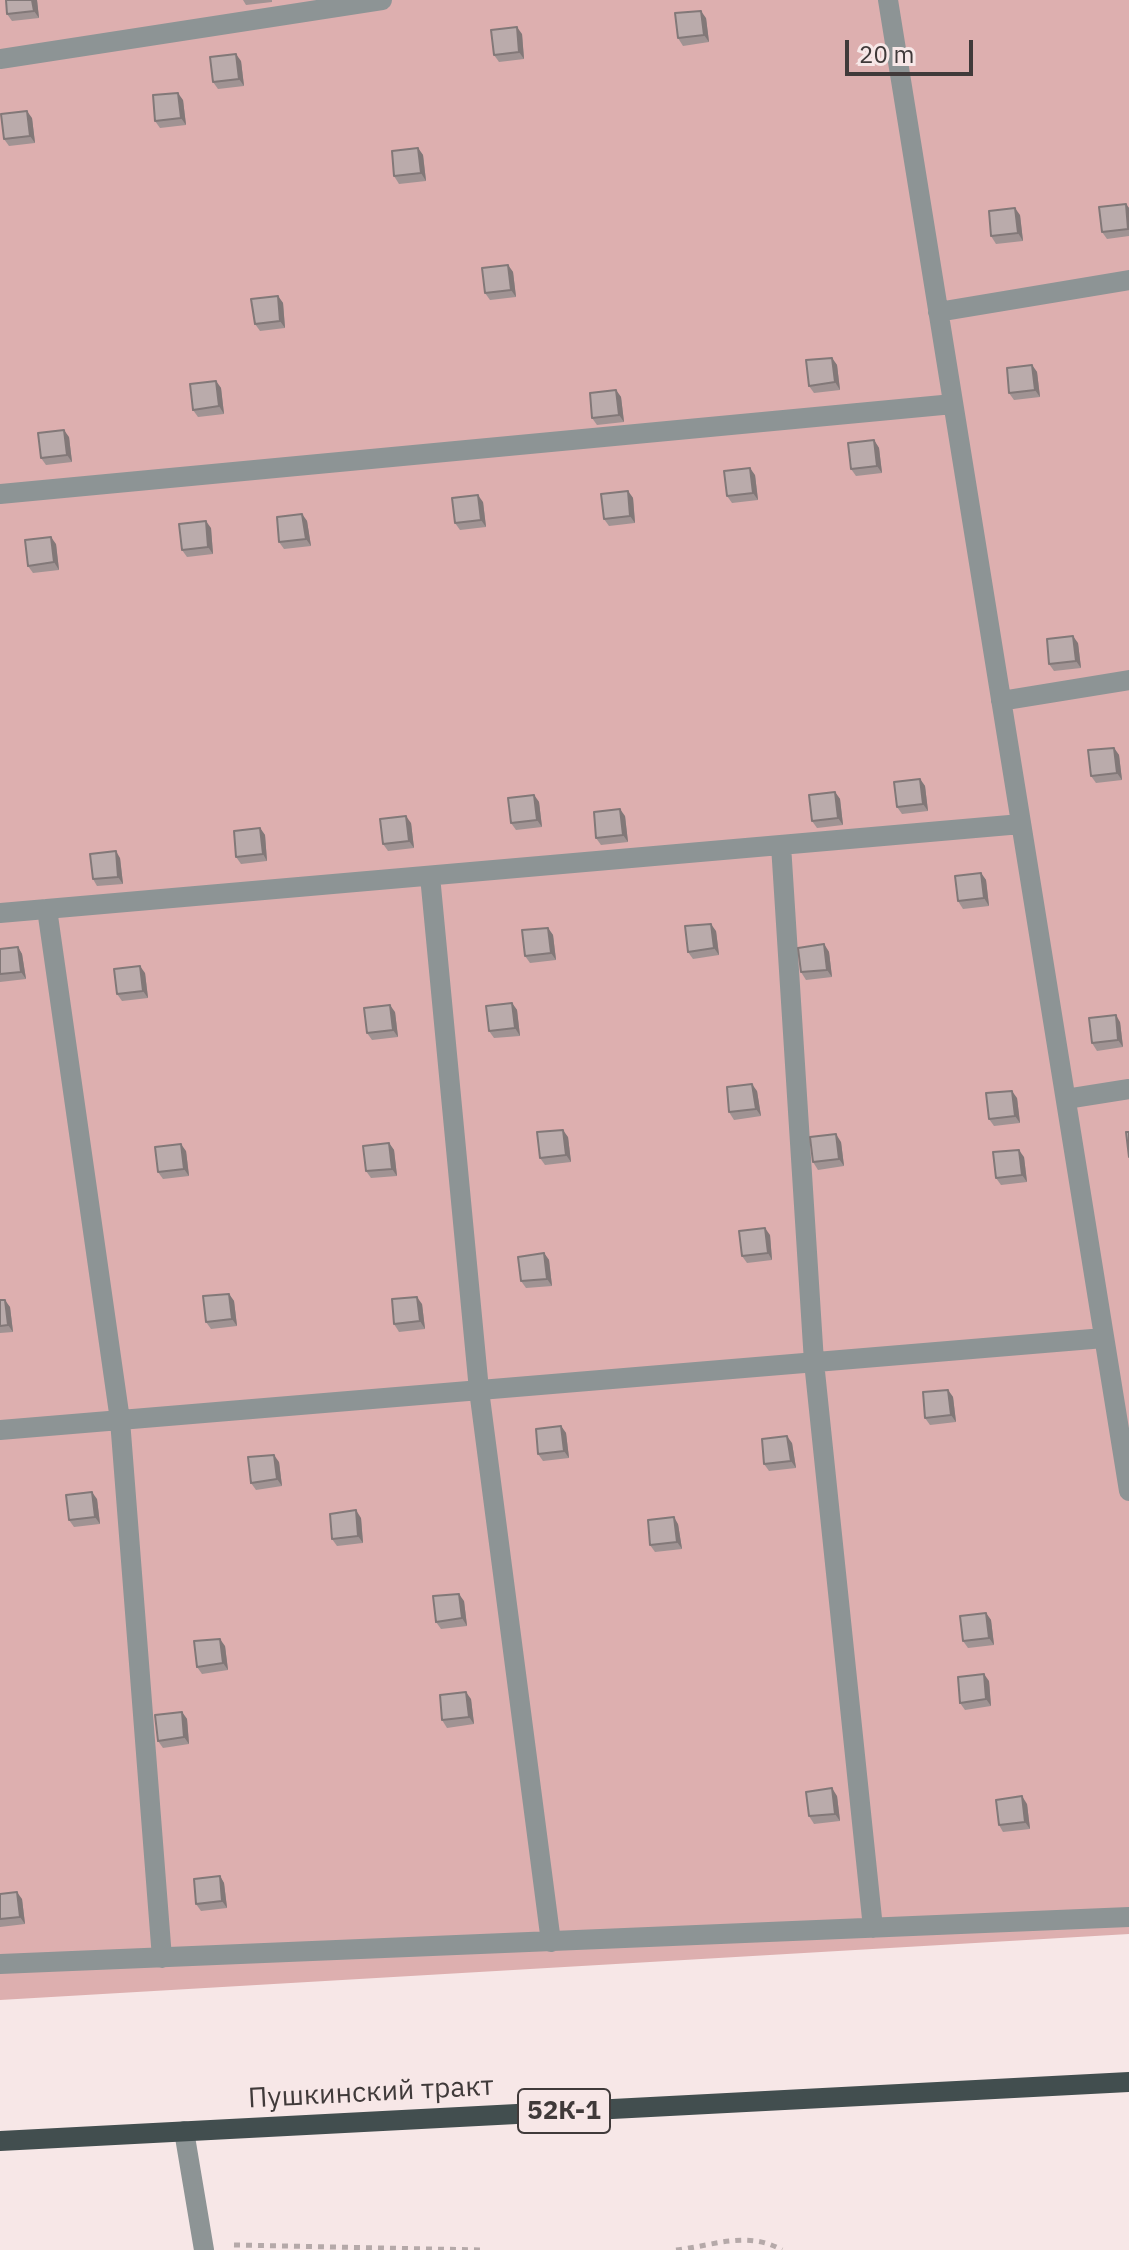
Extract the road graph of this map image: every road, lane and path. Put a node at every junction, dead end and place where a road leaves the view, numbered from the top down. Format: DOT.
graph roads {
  1 [pos="382,0"];
  2 [pos="888,0"];
  3 [pos="0,59"];
  4 [pos="1129,280"];
  5 [pos="938,312"];
  6 [pos="953,404"];
  7 [pos="0,494"];
  8 [pos="1129,680"];
  9 [pos="1001,701"];
  10 [pos="1021,824"];
  11 [pos="781,845"];
  12 [pos="430,876"];
  13 [pos="47,909"];
  14 [pos="0,913"];
  15 [pos="1129,1089"];
  16 [pos="1066,1099"];
  17 [pos="1104,1338"];
  18 [pos="814,1362"];
  19 [pos="479,1390"];
  20 [pos="120,1420"];
  21 [pos="0,1430"];
  22 [pos="1129,1491"];
  23 [pos="1129,1917"];
  24 [pos="873,1928"];
  25 [pos="551,1942"];
  26 [pos="162,1958"];
  27 [pos="0,1964"];
  28 [pos="1129,2082"];
  29 [pos="184,2131"];
  30 [pos="0,2141"];
  31 [pos="204,2247"];
  32 [pos="481,2250"];
  33 [pos="676,2250"];
  34 [pos="782,2250"];
  1 -- 3 [label="lane"];
  2 -- 5 [label="lane"];
  4 -- 5 [label="lane"];
  5 -- 6 [label="lane"];
  6 -- 7 [label="lane"];
  6 -- 9 [label="lane"];
  8 -- 9 [label="lane"];
  9 -- 10 [label="lane"];
  10 -- 11 [label="lane"];
  10 -- 16 [label="lane"];
  11 -- 12 [label="lane"];
  11 -- 18 [label="lane"];
  12 -- 13 [label="lane"];
  12 -- 19 [label="lane"];
  13 -- 14 [label="lane"];
  13 -- 20 [label="lane"];
  15 -- 16 [label="lane"];
  16 -- 17 [label="lane"];
  17 -- 18 [label="lane"];
  17 -- 22 [label="lane"];
  18 -- 19 [label="lane"];
  18 -- 24 [label="lane"];
  19 -- 20 [label="lane"];
  19 -- 25 [label="lane"];
  20 -- 21 [label="lane"];
  20 -- 26 [label="lane"];
  23 -- 24 [label="lane"];
  24 -- 25 [label="lane"];
  25 -- 26 [label="lane"];
  26 -- 27 [label="lane"];
  28 -- 29 [label="main road, Пушкинский тракт / 52К-1"];
  29 -- 30 [label="main road, Пушкинский тракт / 52К-1"];
  29 -- 31 [label="lane"];
  31 -- 32 [label="path"];
  33 -- 34 [label="path"];
}
